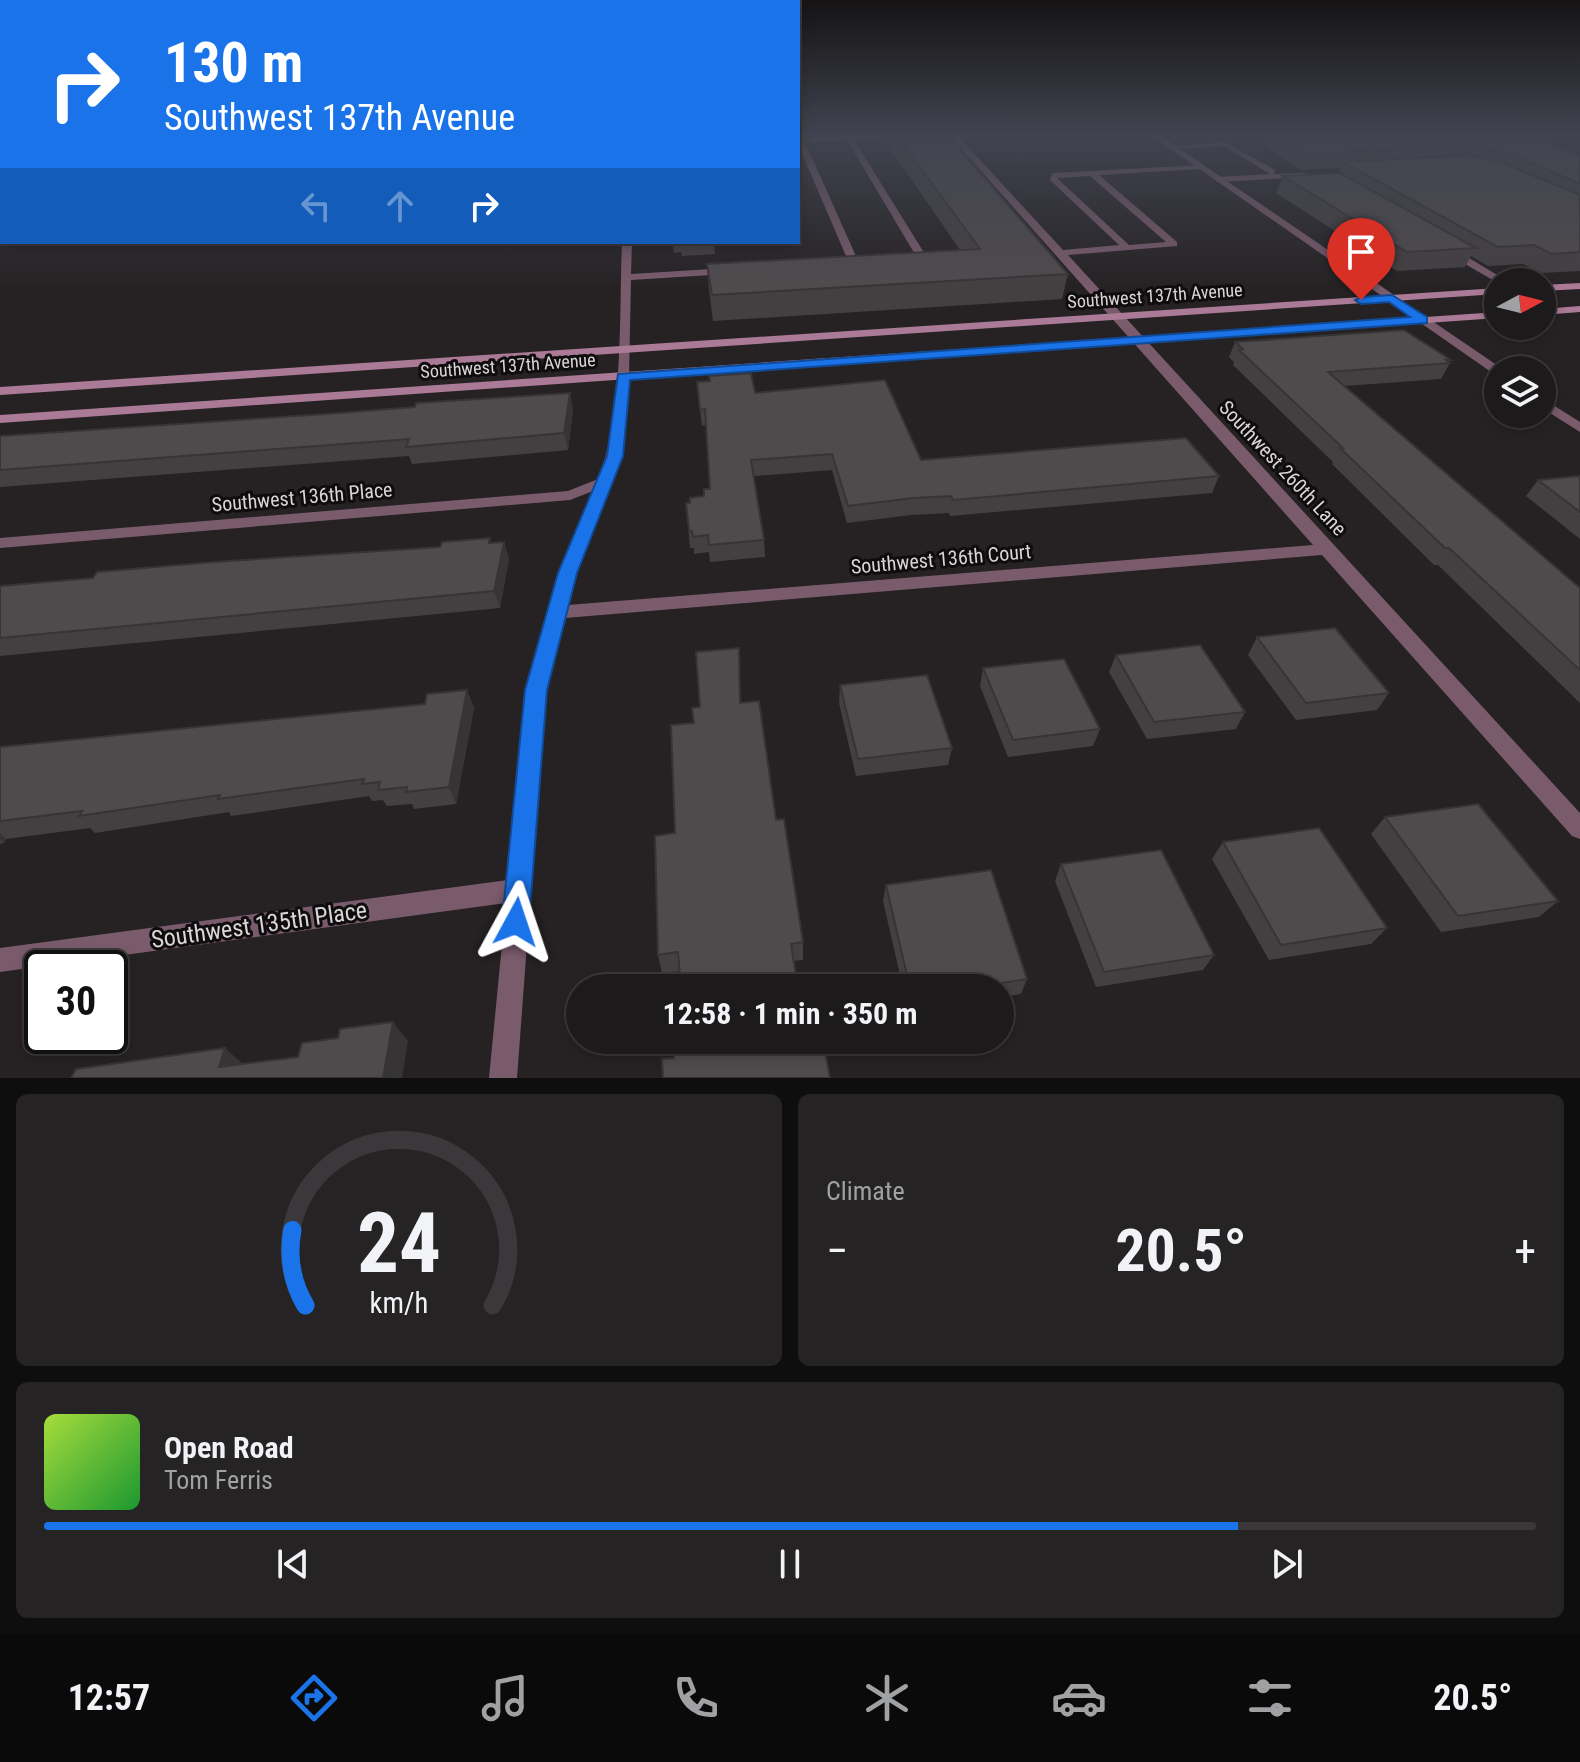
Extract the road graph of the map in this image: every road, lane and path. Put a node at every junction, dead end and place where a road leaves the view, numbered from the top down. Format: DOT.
graph roads {
  1 [pos="820,186"];
  2 [pos="879,186"];
  3 [pos="1000,186"];
  4 [pos="1062,186"];
  5 [pos="1107,186"];
  6 [pos="1230,186"];
  7 [pos="627,244"];
  8 [pos="1437,244"];
  9 [pos="1127,248"];
  10 [pos="1060,253"];
  11 [pos="895,260"];
  12 [pos="868,262"];
  13 [pos="854,263"];
  14 [pos="839,264"];
  15 [pos="732,270"];
  16 [pos="1484,271"];
  17 [pos="626,277"];
  18 [pos="1580,286"];
  19 [pos="1556,287"];
  20 [pos="1484,292"];
  21 [pos="1392,298"];
  22 [pos="1580,309"];
  23 [pos="1556,311"];
  24 [pos="1484,316"];
  25 [pos="1115,317"];
  26 [pos="1423,320"];
  27 [pos="1137,341"];
  28 [pos="623,349"];
  29 [pos="1484,361"];
  30 [pos="623,377"];
  31 [pos="0,391"];
  32 [pos="1556,412"];
  33 [pos="0,419"];
  34 [pos="1580,428"];
  35 [pos="604,482"];
  36 [pos="0,543"];
  37 [pos="1329,549"];
  38 [pos="557,612"];
  39 [pos="1580,829"];
  40 [pos="518,890"];
  41 [pos="0,960"];
  42 [pos="503,1078"];
  1 -- 13 [label="street"];
  2 -- 11 [label="street"];
  3 -- 10 [label="street, Southwest 260th Lane"];
  4 -- 9 [label="street"];
  5 -- 9 [label="street"];
  6 -- 21 [label="street"];
  7 -- 17 [label="street"];
  8 -- 16 [label="street"];
  9 -- 10 [label="street"];
  10 -- 25 [label="street, Southwest 260th Lane"];
  12 -- 13 [label="street"];
  13 -- 14 [label="street"];
  15 -- 17 [label="street"];
  17 -- 28 [label="street"];
  18 -- 19 [label="main road"];
  20 -- 21 [label="main road, Southwest 137th Avenue"];
  21 -- 25 [label="main road, Southwest 137th Avenue"];
  21 -- 26 [label="street"];
  22 -- 23 [label="main road"];
  24 -- 26 [label="main road, Southwest 137th Avenue"];
  25 -- 27 [label="street, Southwest 260th Lane"];
  25 -- 28 [label="main road, Southwest 137th Avenue"];
  26 -- 27 [label="main road, Southwest 137th Avenue"];
  26 -- 29 [label="street"];
  27 -- 30 [label="main road, Southwest 137th Avenue"];
  27 -- 37 [label="street, Southwest 260th Lane"];
  28 -- 30 [label="street"];
  28 -- 31 [label="main road, Southwest 137th Avenue"];
  30 -- 33 [label="main road, Southwest 137th Avenue"];
  30 -- 35 [label="street"];
  32 -- 34 [label="street"];
  35 -- 36 [label="street, Southwest 136th Place"];
  35 -- 38 [label="street"];
  37 -- 38 [label="street, Southwest 136th Court"];
  37 -- 39 [label="street, Southwest 260th Lane"];
  38 -- 40 [label="street"];
  40 -- 41 [label="street, Southwest 135th Place"];
  40 -- 42 [label="street"];
}
